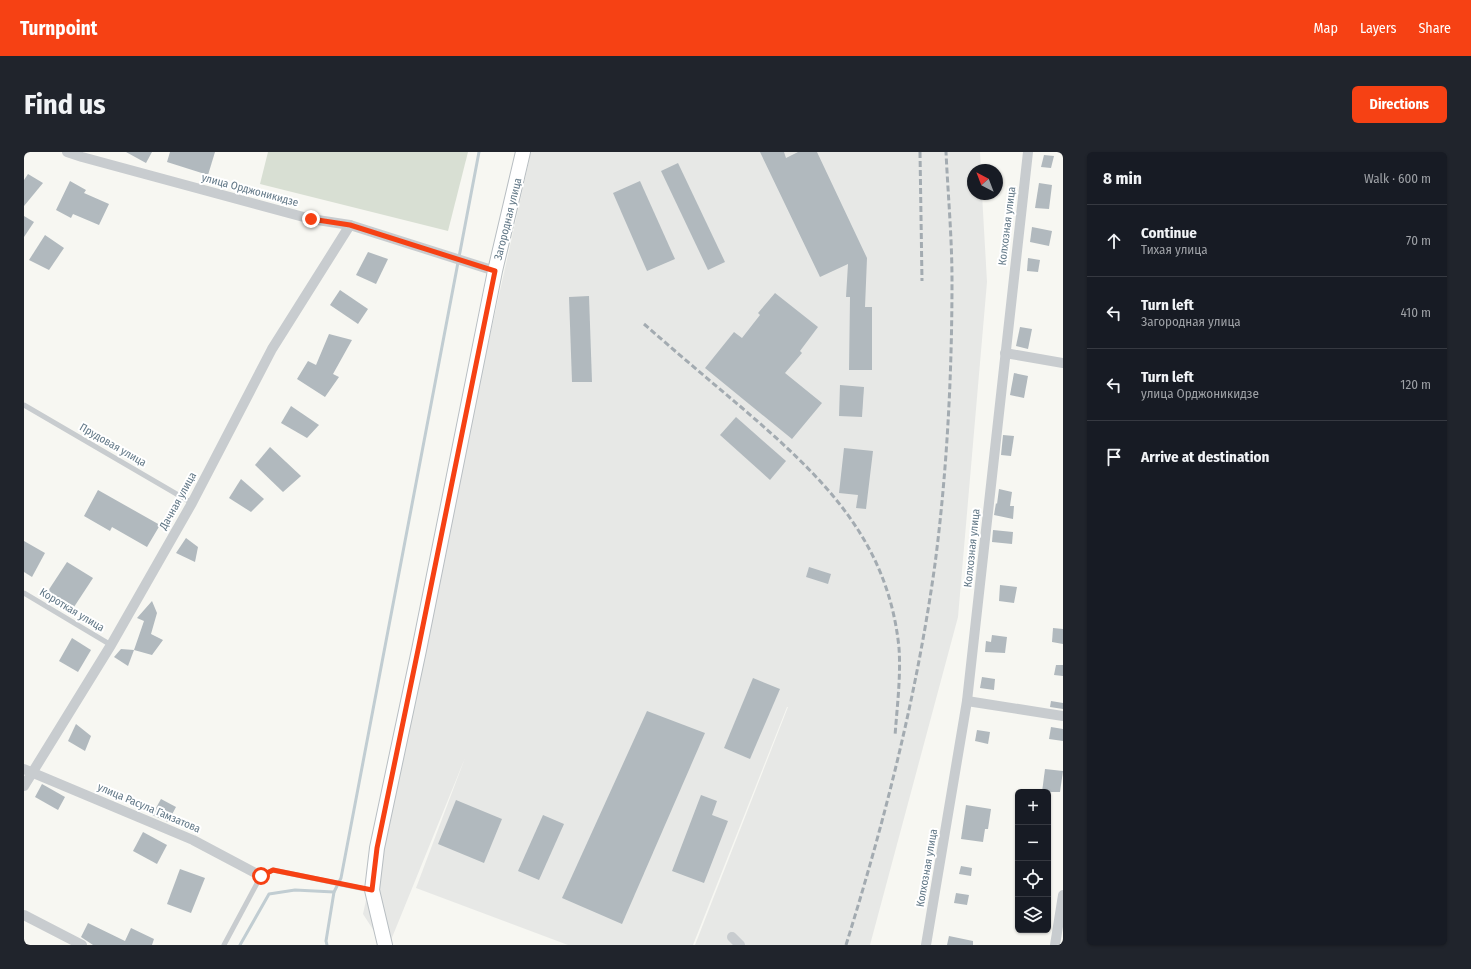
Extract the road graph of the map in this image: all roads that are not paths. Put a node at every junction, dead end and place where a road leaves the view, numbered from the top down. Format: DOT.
graph roads {
  1 [pos="67,152"];
  2 [pos="523,152"];
  3 [pos="1028,152"];
  4 [pos="82,155"];
  5 [pos="350,225"];
  6 [pos="495,271"];
  7 [pos="1005,353"];
  8 [pos="1063,363"];
  9 [pos="24,405"];
  10 [pos="192,503"];
  11 [pos="24,593"];
  12 [pos="111,645"];
  13 [pos="967,701"];
  14 [pos="1063,716"];
  15 [pos="28,771"];
  16 [pos="24,786"];
  17 [pos="261,876"];
  18 [pos="372,890"];
  19 [pos="1063,895"];
  20 [pos="24,915"];
  21 [pos="732,937"];
  22 [pos="82,945"];
  23 [pos="224,945"];
  24 [pos="385,945"];
  25 [pos="740,945"];
  26 [pos="926,945"];
  27 [pos="1055,945"];
  1 -- 4 [label="street, улица Орджоникидзе"];
  2 -- 6 [label="main road, Загородная улица"];
  3 -- 7 [label="street, Колхозная улица"];
  4 -- 5 [label="street, улица Орджоникидзе"];
  5 -- 6 [label="street, улица Орджоникидзе"];
  5 -- 10 [label="street, Дачная улица"];
  6 -- 18 [label="main road, Загородная улица"];
  7 -- 8 [label="street"];
  7 -- 13 [label="street, Колхозная улица"];
  9 -- 10 [label="lane, Прудовая улица"];
  10 -- 12 [label="street, Дачная улица"];
  11 -- 12 [label="lane, Короткая улица"];
  12 -- 15 [label="street, Дачная улица"];
  13 -- 14 [label="street"];
  13 -- 26 [label="street, Колхозная улица"];
  15 -- 16 [label="street, Дачная улица"];
  15 -- 17 [label="street, улица Расула Гамзатова"];
  17 -- 18 [label="lane"];
  17 -- 23 [label="lane"];
  18 -- 24 [label="main road, Загородная улица"];
  19 -- 27 [label="street"];
  20 -- 22 [label="street"];
  21 -- 25 [label="street"];
}
